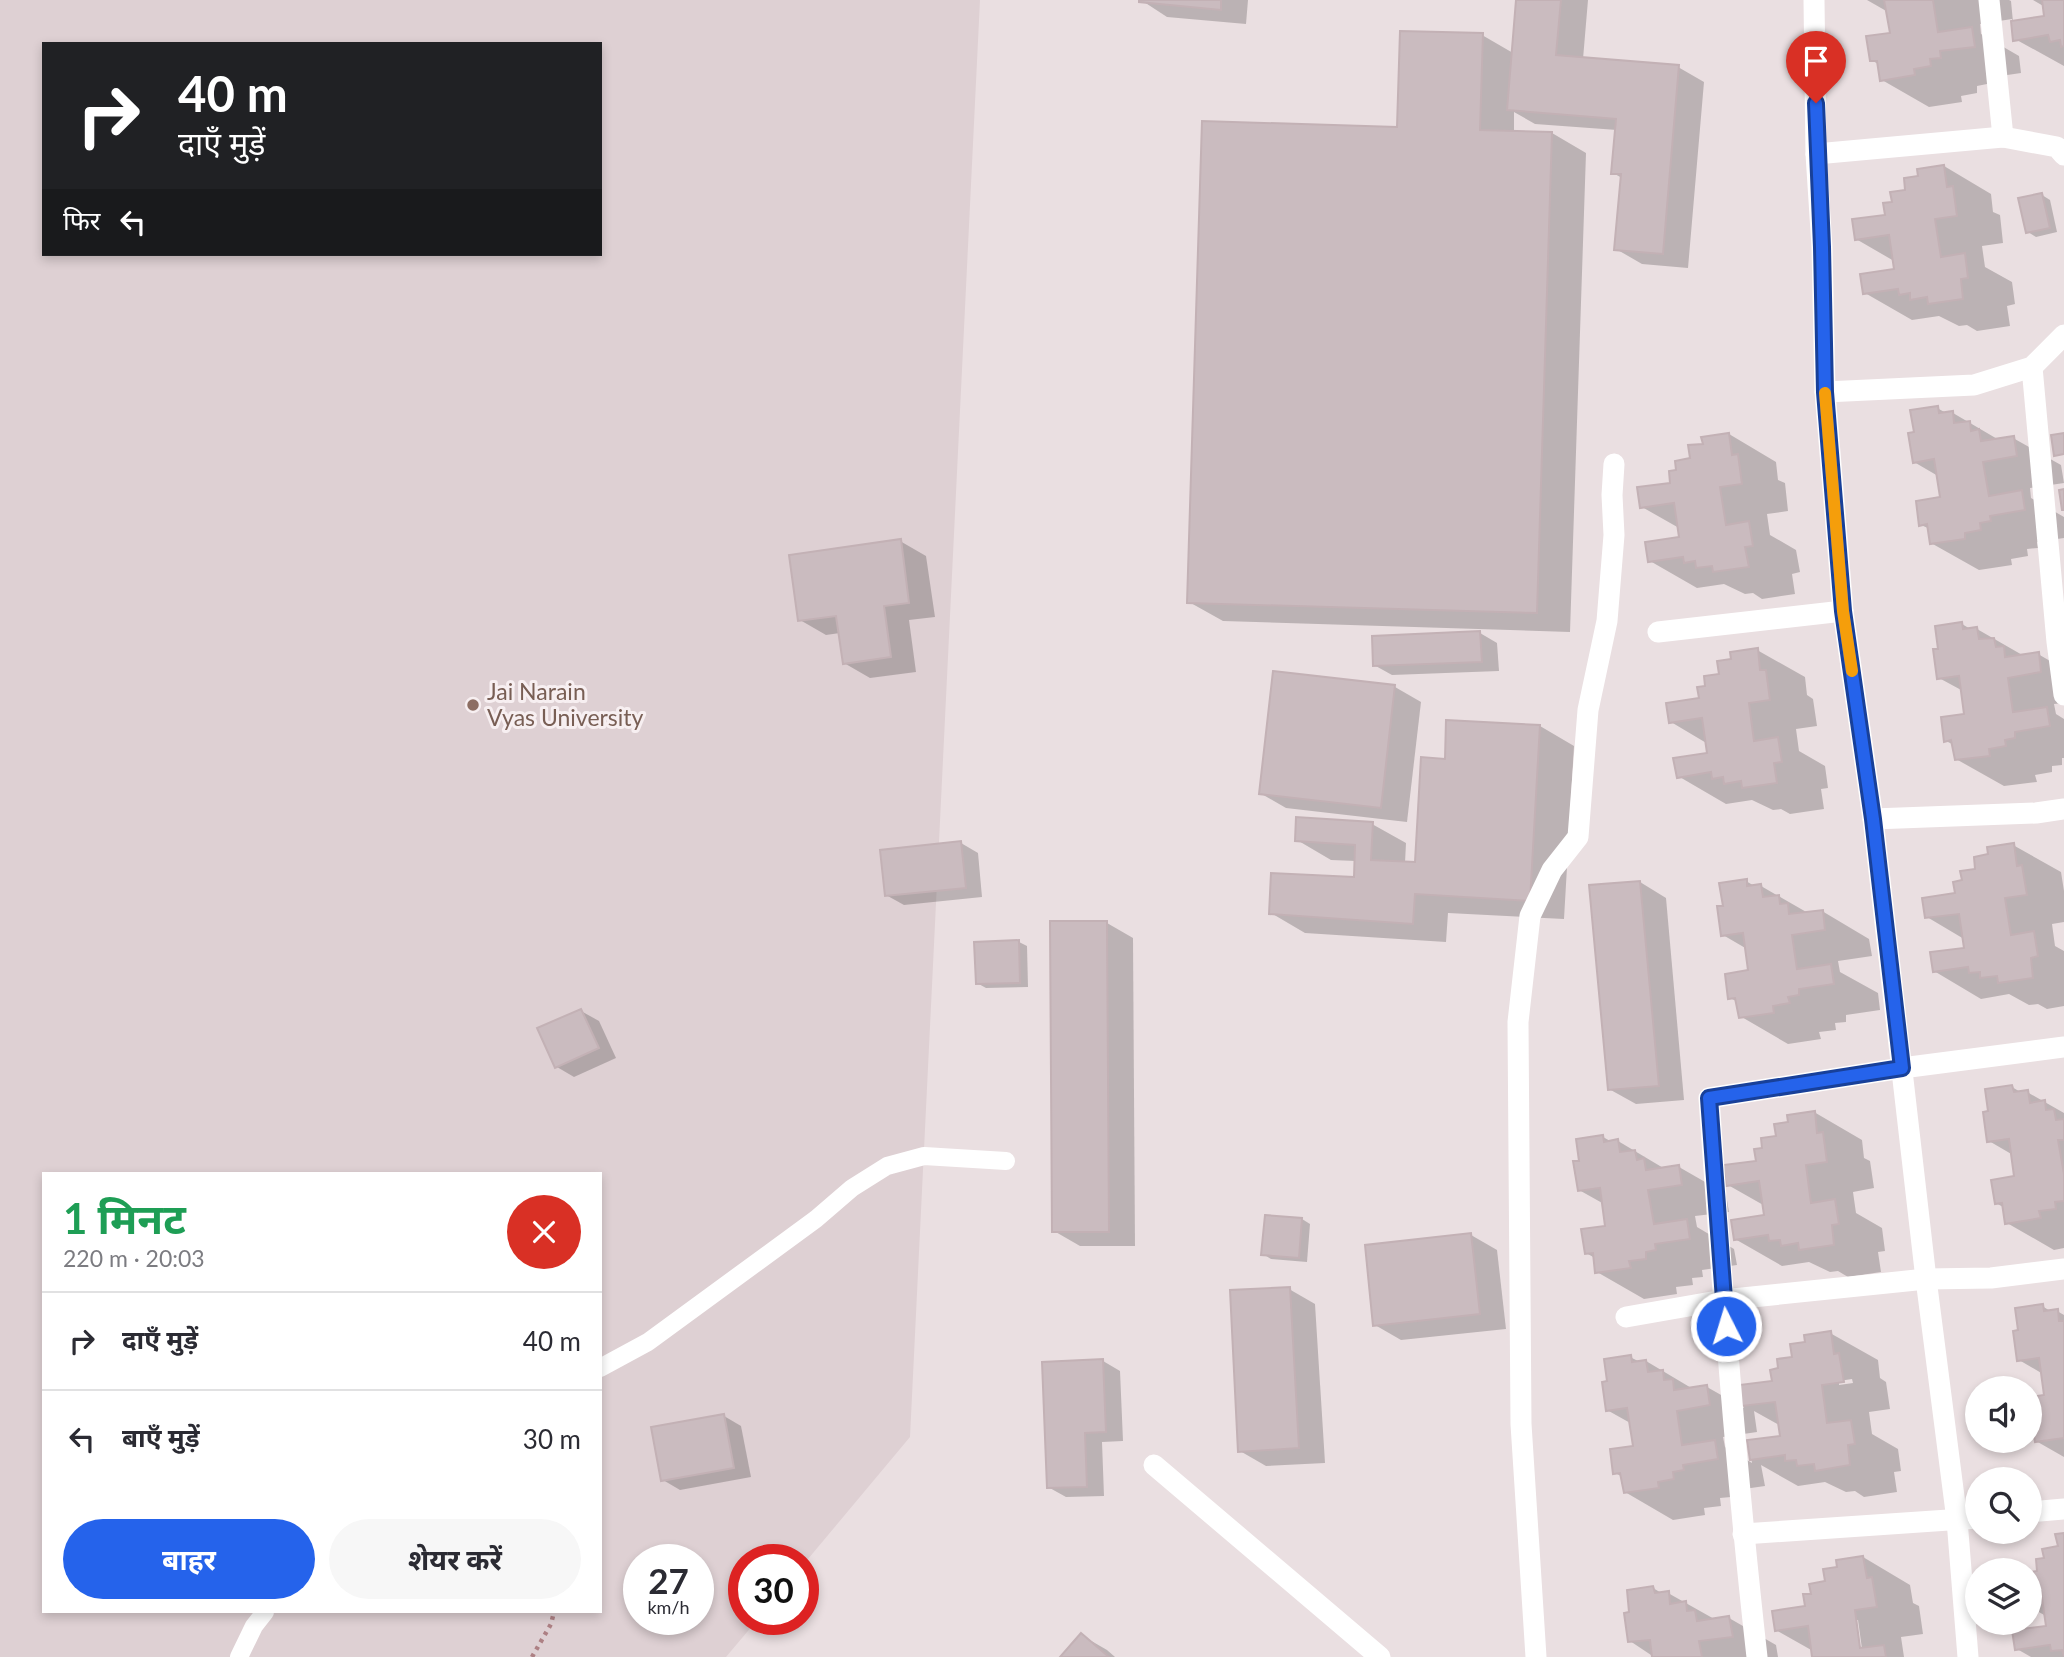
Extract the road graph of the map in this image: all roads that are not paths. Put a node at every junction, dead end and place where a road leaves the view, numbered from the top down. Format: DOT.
graph roads {
  1 [pos="1814,0"];
  2 [pos="1989,0"];
  3 [pos="2003,137"];
  4 [pos="1816,154"];
  5 [pos="2064,155"];
  6 [pos="2064,335"];
  7 [pos="2032,367"];
  8 [pos="1825,392"];
  9 [pos="1614,464"];
  10 [pos="1843,611"];
  11 [pos="1658,632"];
  12 [pos="2064,695"];
  13 [pos="2064,809"];
  14 [pos="1873,819"];
  15 [pos="2064,1047"];
  16 [pos="1902,1068"];
  17 [pos="1006,1161"];
  18 [pos="2064,1269"];
  19 [pos="1926,1279"];
  20 [pos="1723,1300"];
  21 [pos="1626,1317"];
  22 [pos="602,1367"];
  23 [pos="1154,1465"];
  24 [pos="1965,1507"];
  25 [pos="2064,1509"];
  26 [pos="2042,1511"];
  27 [pos="1965,1519"];
  28 [pos="1743,1534"];
  29 [pos="1967,1544"];
  30 [pos="264,1613"];
  31 [pos="239,1657"];
  32 [pos="1380,1657"];
  33 [pos="1536,1657"];
  34 [pos="1757,1657"];
  35 [pos="1968,1657"];
  1 -- 4 [label="street"];
  2 -- 3 [label="street"];
  3 -- 4 [label="street"];
  3 -- 5 [label="street"];
  4 -- 8 [label="street"];
  6 -- 7 [label="street"];
  7 -- 8 [label="street"];
  7 -- 12 [label="street"];
  8 -- 10 [label="street"];
  9 -- 33 [label="street"];
  10 -- 11 [label="street"];
  10 -- 14 [label="street"];
  13 -- 14 [label="street"];
  14 -- 16 [label="street"];
  15 -- 16 [label="street"];
  16 -- 19 [label="street"];
  16 -- 20 [label="street"];
  17 -- 22 [label="lane"];
  18 -- 19 [label="street"];
  19 -- 20 [label="street"];
  19 -- 24 [label="street"];
  20 -- 21 [label="street"];
  20 -- 28 [label="street"];
  23 -- 32 [label="street"];
  25 -- 26 [label="street"];
  27 -- 28 [label="street"];
  28 -- 34 [label="street"];
  29 -- 35 [label="street"];
  30 -- 31 [label="lane"];
}
